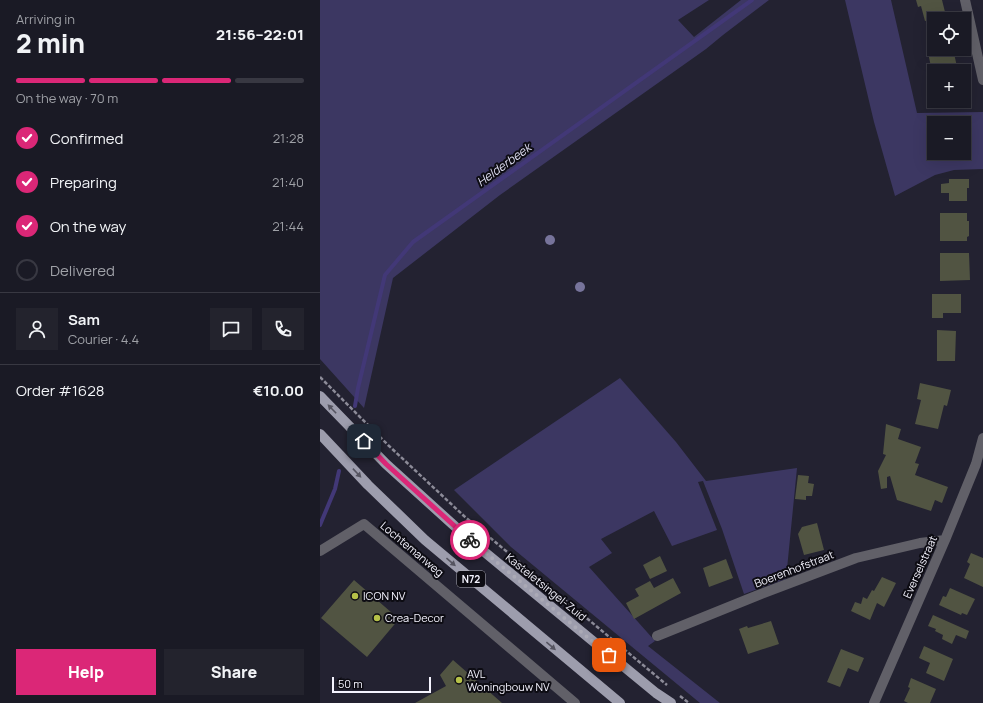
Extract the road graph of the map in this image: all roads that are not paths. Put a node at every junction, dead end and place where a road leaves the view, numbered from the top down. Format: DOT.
graph roads {
  1 [pos="965,0"];
  2 [pos="983,80"];
  3 [pos="320,396"];
  4 [pos="320,434"];
  5 [pos="983,438"];
  6 [pos="945,540"];
  7 [pos="320,551"];
  8 [pos="657,636"];
  9 [pos="575,703"];
  10 [pos="620,703"];
  11 [pos="671,703"];
  12 [pos="874,703"];
  1 -- 2 [label="street"];
  11 -- 3 [label="main road, Kasteletsingel-Zuid / N72, one-way"];
  4 -- 10 [label="main road, N72, one-way"];
  5 -- 6 [label="street, Everselstraat"];
  6 -- 8 [label="street, Boerenhofstraat"];
  6 -- 12 [label="street, Everselstraat"];
  7 -- 9 [label="street, Lochtemanweg"];
}
